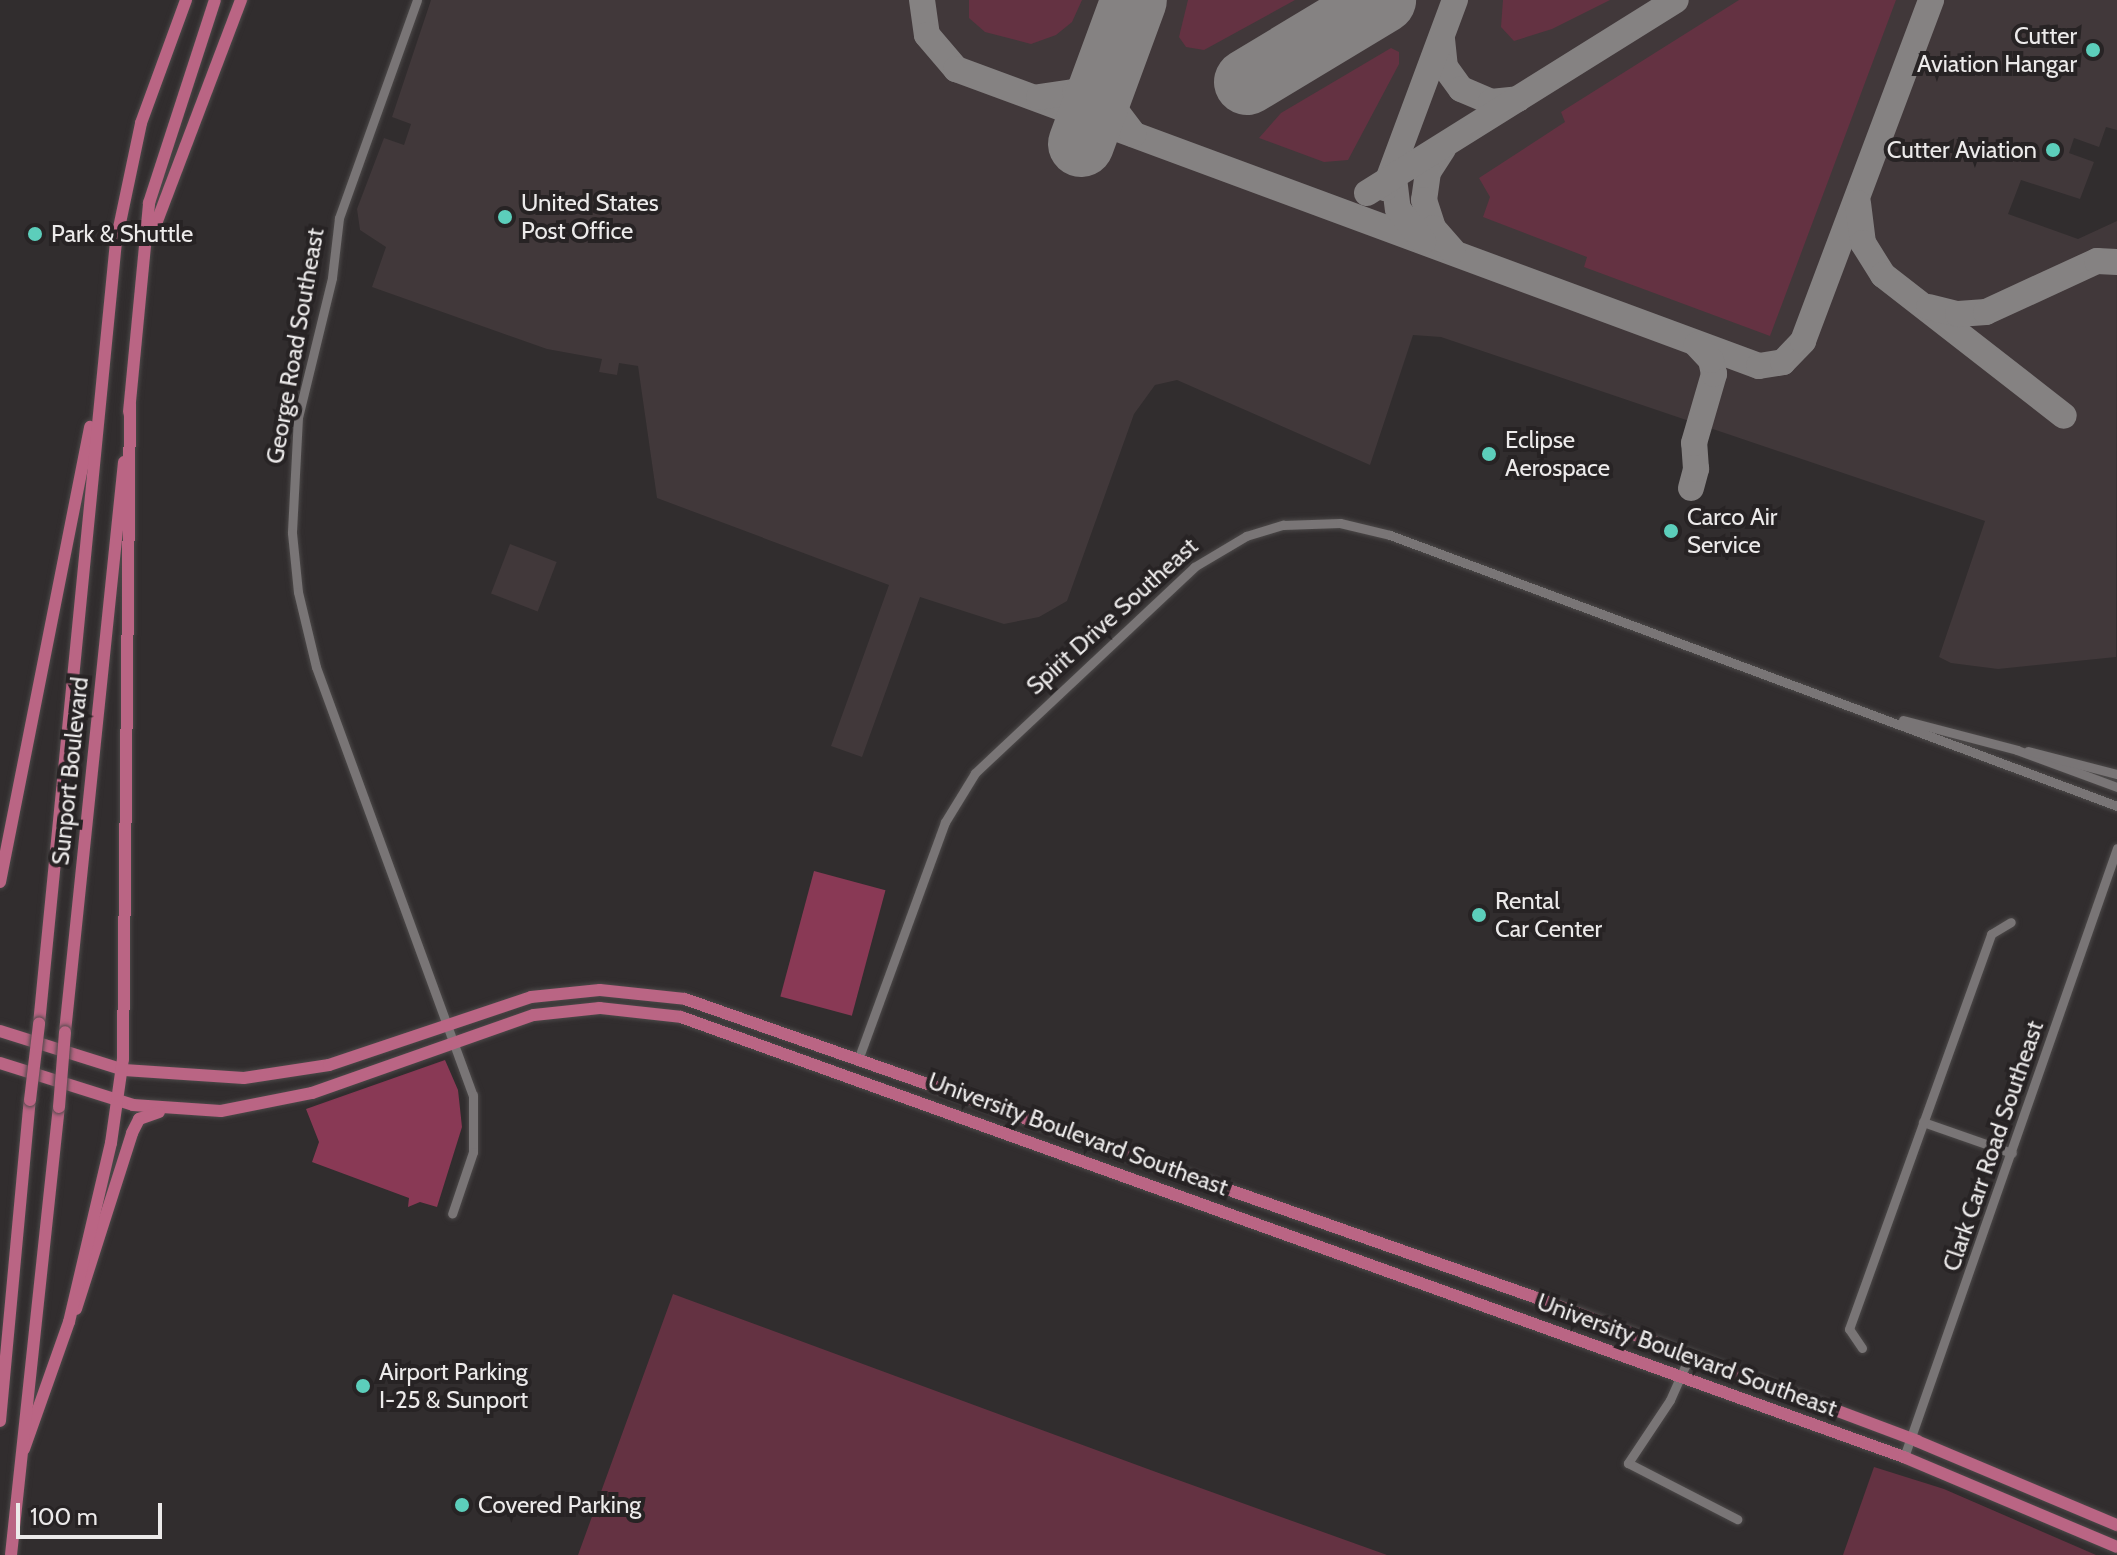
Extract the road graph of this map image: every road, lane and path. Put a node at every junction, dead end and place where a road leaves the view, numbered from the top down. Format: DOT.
graph roads {
  1 [pos="186,0"];
  2 [pos="215,0"];
  3 [pos="241,0"];
  4 [pos="417,0"];
  5 [pos="143,267"];
  6 [pos="103,357"];
  7 [pos="130,404"];
  8 [pos="1880,714"];
  9 [pos="2017,750"];
  10 [pos="2117,774"];
  11 [pos="2117,787"];
  12 [pos="2117,806"];
  13 [pos="2117,848"];
  14 [pos="0,882"];
  15 [pos="2011,922"];
  16 [pos="448,1023"];
  17 [pos="0,1031"];
  18 [pos="454,1040"];
  19 [pos="859,1057"];
  20 [pos="0,1063"];
  21 [pos="122,1069"];
  22 [pos="853,1076"];
  23 [pos="117,1102"];
  24 [pos="177,1110"];
  25 [pos="1923,1122"];
  26 [pos="2012,1153"];
  27 [pos="452,1214"];
  28 [pos="69,1322"];
  29 [pos="1862,1348"];
  30 [pos="1690,1355"];
  31 [pos="1681,1376"];
  32 [pos="0,1421"];
  33 [pos="1910,1438"];
  34 [pos="24,1449"];
  35 [pos="1904,1457"];
  36 [pos="1737,1519"];
  37 [pos="2117,1525"];
  38 [pos="2117,1547"];
  39 [pos="11,1555"];
  1 -- 6 [label="main road, Sunport Boulevard"];
  2 -- 5 [label="main road, Sunport Boulevard"];
  3 -- 5 [label="main road"];
  4 -- 16 [label="street, George Road Southeast"];
  5 -- 7 [label="main road, Sunport Boulevard"];
  6 -- 14 [label="main road"];
  6 -- 32 [label="main road, Sunport Boulevard, bridge"];
  7 -- 21 [label="main road"];
  7 -- 34 [label="main road, Sunport Boulevard, bridge"];
  8 -- 9 [label="street"];
  8 -- 12 [label="street"];
  8 -- 19 [label="street, Spirit Drive Southeast"];
  9 -- 10 [label="street"];
  9 -- 11 [label="street"];
  13 -- 26 [label="street, Clark Carr Road Southeast"];
  15 -- 25 [label="street"];
  16 -- 18 [label="street, George Road Southeast"];
  16 -- 19 [label="main road, University Boulevard Southeast"];
  16 -- 21 [label="main road, University Boulevard Southeast"];
  17 -- 21 [label="main road, University Boulevard Southeast"];
  18 -- 22 [label="main road, University Boulevard Southeast"];
  18 -- 24 [label="main road, University Boulevard Southeast"];
  18 -- 27 [label="street, George Road Southeast"];
  19 -- 22 [label="main road, Spirit Drive Southeast"];
  19 -- 30 [label="main road, University Boulevard Southeast"];
  20 -- 23 [label="main road, University Boulevard Southeast"];
  21 -- 23 [label="main road"];
  22 -- 31 [label="main road, University Boulevard Southeast"];
  23 -- 24 [label="main road, University Boulevard Southeast"];
  23 -- 28 [label="main road"];
  24 -- 28 [label="main road"];
  25 -- 26 [label="street"];
  25 -- 29 [label="street"];
  26 -- 33 [label="street, Clark Carr Road Southeast"];
  28 -- 34 [label="main road"];
  30 -- 31 [label="street"];
  30 -- 33 [label="main road, University Boulevard Southeast"];
  31 -- 35 [label="main road, University Boulevard Southeast"];
  31 -- 36 [label="street"];
  33 -- 35 [label="street, Clark Carr Road Southeast"];
  33 -- 37 [label="main road, University Boulevard Southeast"];
  34 -- 39 [label="main road, Sunport Boulevard"];
  35 -- 38 [label="main road, University Boulevard Southeast"];
}
